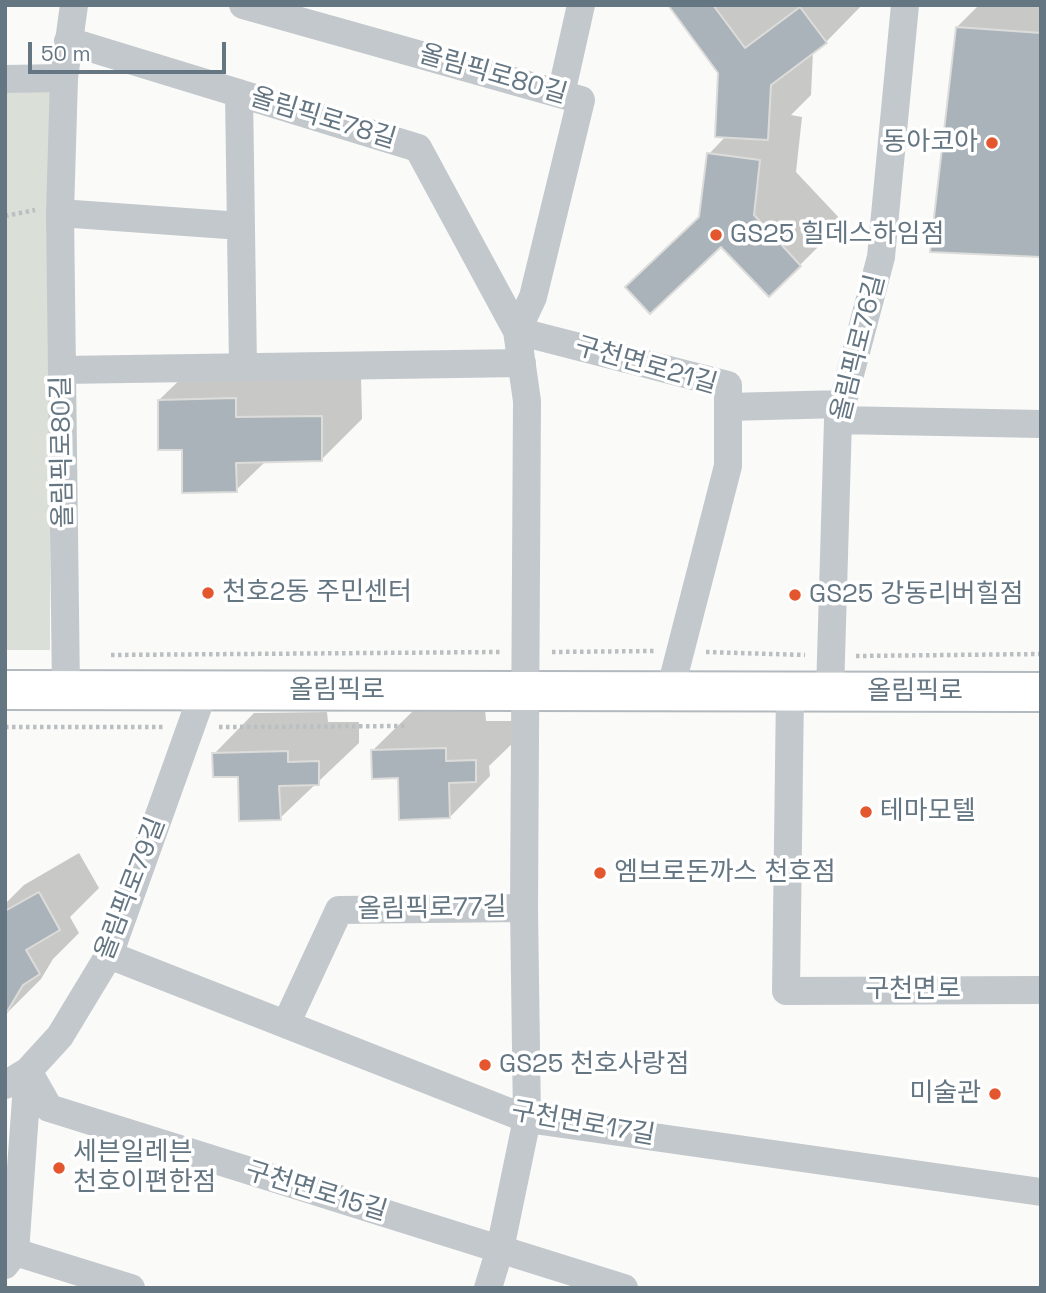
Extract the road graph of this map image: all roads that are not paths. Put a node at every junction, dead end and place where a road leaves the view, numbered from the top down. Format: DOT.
graph roads {
  1 [pos="74,5"];
  2 [pos="243,5"];
  3 [pos="581,5"];
  4 [pos="905,5"];
  5 [pos="68,41"];
  6 [pos="64,78"];
  7 [pos="5,79"];
  8 [pos="239,93"];
  9 [pos="571,97"];
  10 [pos="51,211"];
  11 [pos="241,226"];
  12 [pos="517,331"];
  13 [pos="522,363"];
  14 [pos="243,367"];
  15 [pos="62,370"];
  16 [pos="728,407"];
  17 [pos="840,412"];
  18 [pos="1041,424"];
  19 [pos="5,690"];
  20 [pos="66,690"];
  21 [pos="204,690"];
  22 [pos="526,691"];
  23 [pos="670,691"];
  24 [pos="790,692"];
  25 [pos="830,692"];
  26 [pos="1041,692"];
  27 [pos="524,908"];
  28 [pos="109,955"];
  29 [pos="1041,990"];
  30 [pos="286,1024"];
  31 [pos="17,1078"];
  32 [pos="527,1119"];
  33 [pos="1041,1192"];
  34 [pos="499,1249"];
  35 [pos="10,1258"];
  36 [pos="131,1288"];
  37 [pos="488,1288"];
  38 [pos="624,1288"];
  1 -- 5 [label="street, 올림픽로80길"];
  2 -- 9 [label="street, 올림픽로80길"];
  3 -- 9 [label="street"];
  4 -- 17 [label="street, 올림픽로76길"];
  5 -- 6 [label="street, 올림픽로80길"];
  5 -- 8 [label="street, 올림픽로78길"];
  6 -- 7 [label="street"];
  6 -- 10 [label="street, 올림픽로80길"];
  8 -- 11 [label="street"];
  8 -- 12 [label="street, 올림픽로78길"];
  9 -- 12 [label="street"];
  10 -- 11 [label="street"];
  10 -- 15 [label="street, 올림픽로80길"];
  11 -- 14 [label="street"];
  12 -- 13 [label="street, 올림픽로78길"];
  12 -- 16 [label="street, 구천면로21길"];
  13 -- 14 [label="street"];
  13 -- 22 [label="street, 올림픽로78길"];
  14 -- 15 [label="street"];
  15 -- 20 [label="street, 올림픽로80길"];
  16 -- 17 [label="street, 구천면로21길"];
  16 -- 23 [label="street"];
  17 -- 18 [label="street, 구천면로21길"];
  17 -- 25 [label="street, 올림픽로76길"];
  19 -- 20 [label="main road, 올림픽로"];
  20 -- 21 [label="main road, 올림픽로"];
  21 -- 22 [label="main road, 올림픽로"];
  21 -- 28 [label="street, 올림픽로79길"];
  22 -- 23 [label="main road, 올림픽로"];
  22 -- 27 [label="street, 올림픽로77길"];
  23 -- 24 [label="main road, 올림픽로"];
  24 -- 25 [label="main road, 올림픽로"];
  24 -- 29 [label="street, 구천면로"];
  25 -- 26 [label="main road, 올림픽로"];
  27 -- 30 [label="street, 올림픽로77길"];
  27 -- 32 [label="street, 올림픽로77길"];
  28 -- 30 [label="street, 구천면로17길"];
  28 -- 31 [label="street, 올림픽로79길"];
  30 -- 32 [label="street, 구천면로17길"];
  31 -- 34 [label="street, 구천면로15길"];
  31 -- 35 [label="street"];
  32 -- 33 [label="street, 구천면로17길"];
  32 -- 34 [label="street, 올림픽로77길"];
  34 -- 37 [label="street, 올림픽로77길"];
  34 -- 38 [label="street, 구천면로15길"];
  35 -- 36 [label="street"];
}
